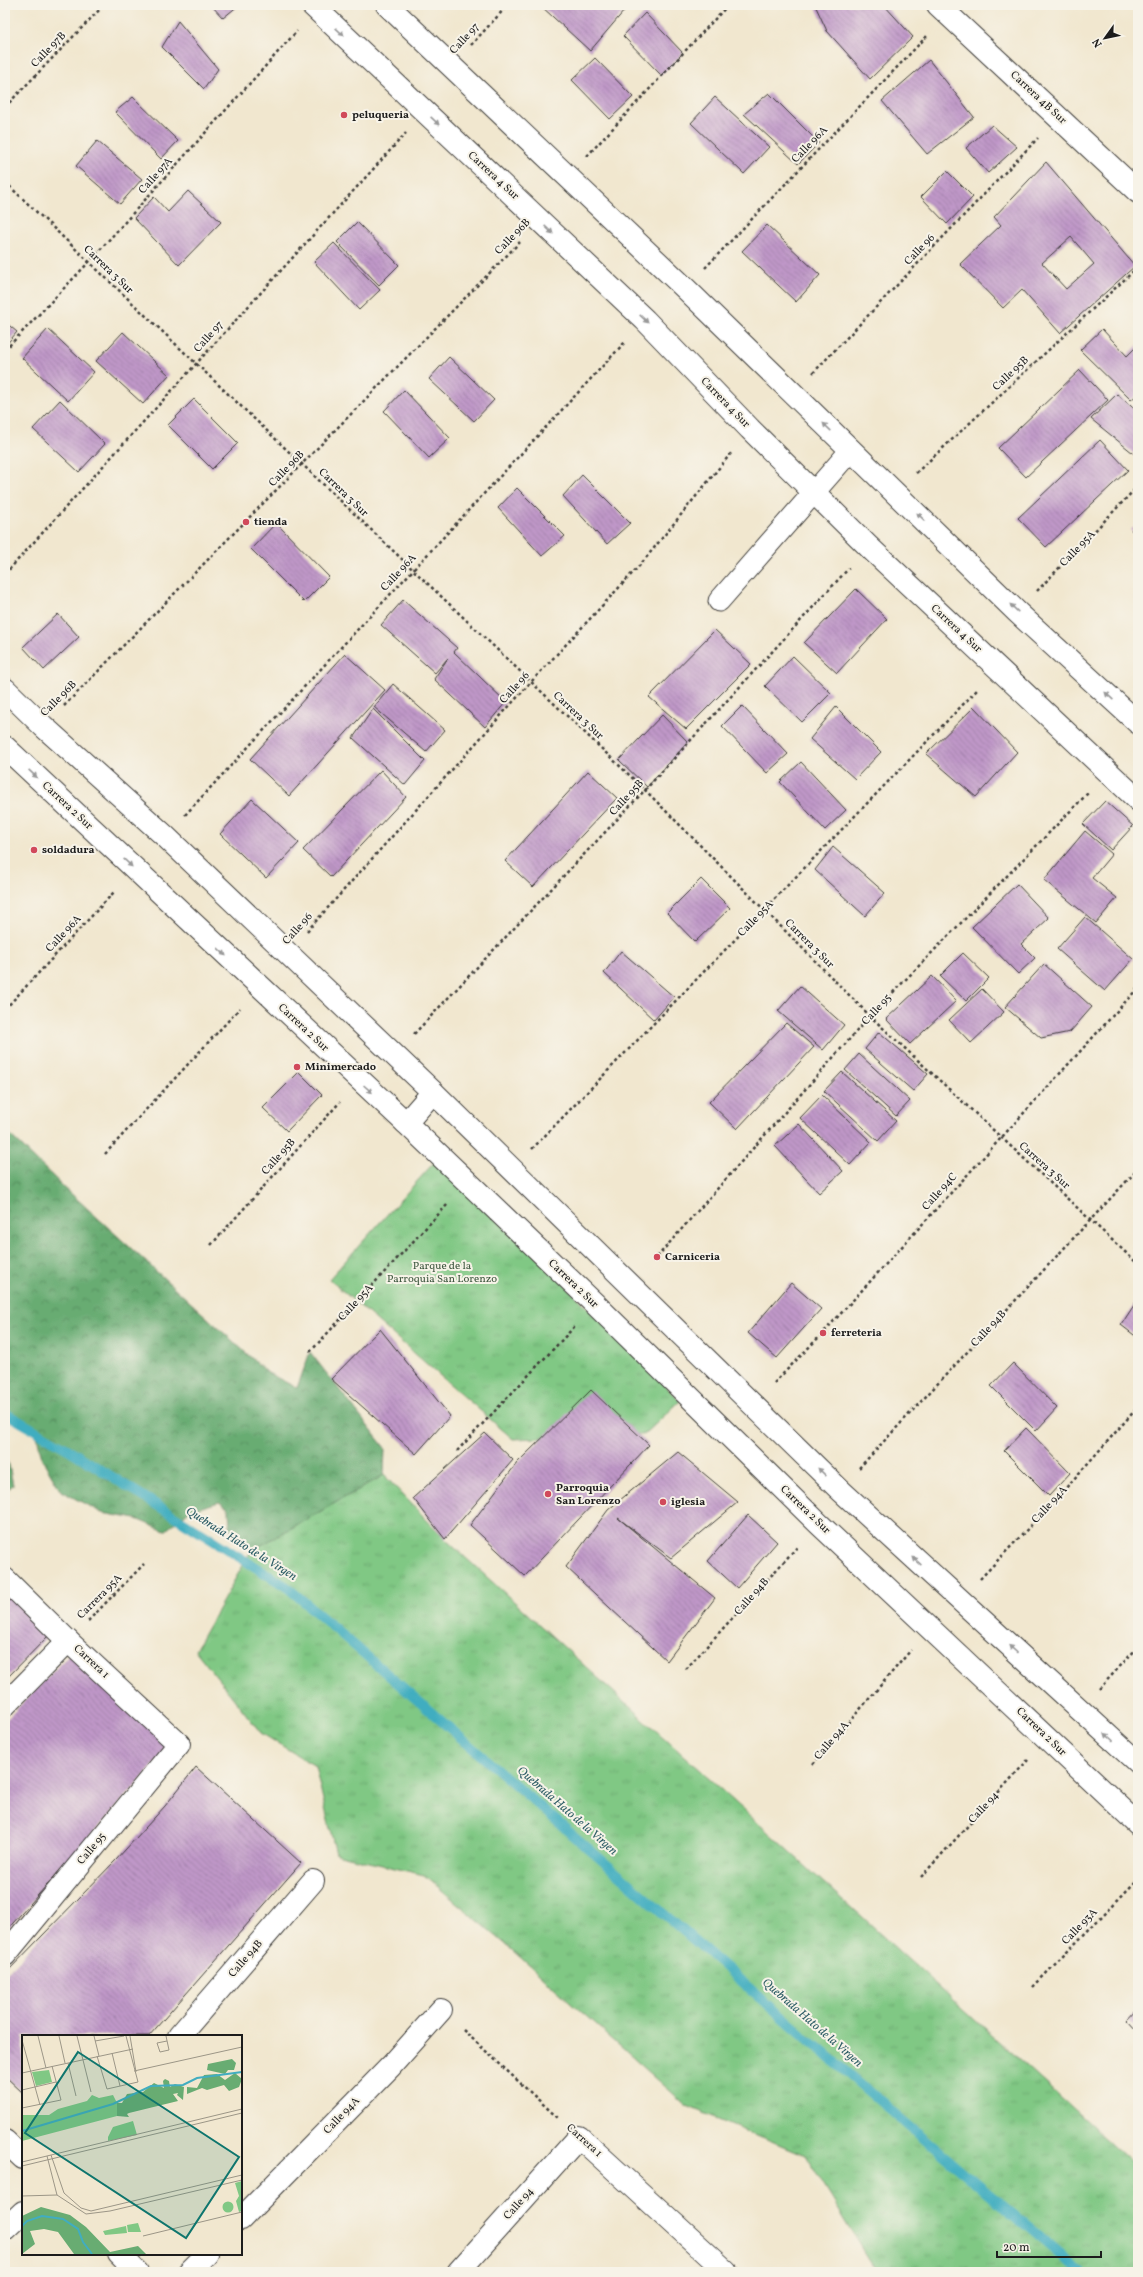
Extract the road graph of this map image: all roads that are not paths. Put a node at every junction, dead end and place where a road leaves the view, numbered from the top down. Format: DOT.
graph roads {
  1 [pos="387,5"];
  2 [pos="314,7"];
  3 [pos="943,10"];
  4 [pos="1138,192"];
  5 [pos="851,450"];
  6 [pos="814,493"];
  7 [pos="719,601"];
  8 [pos="5,689"];
  9 [pos="1138,722"];
  10 [pos="5,747"];
  11 [pos="1138,800"];
  12 [pos="433,1092"];
  13 [pos="406,1123"];
  14 [pos="5,1579"];
  15 [pos="68,1641"];
  16 [pos="5,1705"];
  17 [pos="180,1744"];
  18 [pos="1138,1763"];
  19 [pos="1138,1824"];
  20 [pos="313,1881"];
  21 [pos="5,1955"];
  22 [pos="442,2010"];
  23 [pos="180,2035"];
  24 [pos="579,2137"];
  25 [pos="5,2141"];
  26 [pos="22,2157"];
  27 [pos="22,2213"];
  28 [pos="242,2218"];
  29 [pos="5,2229"];
  30 [pos="120,2255"];
  31 [pos="206,2255"];
  32 [pos="137,2272"];
  33 [pos="189,2272"];
  34 [pos="458,2272"];
  35 [pos="727,2272"];
  5 -- 1 [label="street, one-way"];
  2 -- 6 [label="street, Carrera 4 Sur, one-way"];
  3 -- 4 [label="street, Carrera 4B Sur"];
  5 -- 6 [label="lane"];
  9 -- 5 [label="street, one-way"];
  6 -- 7 [label="lane"];
  6 -- 11 [label="street, Carrera 4 Sur"];
  8 -- 12 [label="street"];
  10 -- 13 [label="street, Carrera 2 Sur, one-way"];
  12 -- 13 [label="street"];
  18 -- 12 [label="street, one-way"];
  13 -- 19 [label="street, Carrera 2 Sur"];
  14 -- 15 [label="street, Carrera 1"];
  15 -- 16 [label="street"];
  15 -- 17 [label="street, Carrera 1"];
  17 -- 21 [label="street, Calle 95"];
  20 -- 23 [label="street, Calle 94B"];
  22 -- 28 [label="street, Calle 94A"];
  24 -- 34 [label="street, Calle 94"];
  24 -- 35 [label="street, Carrera 1"];
  25 -- 26 [label="street"];
  27 -- 29 [label="street"];
  30 -- 32 [label="street"];
  31 -- 33 [label="street"];
}
